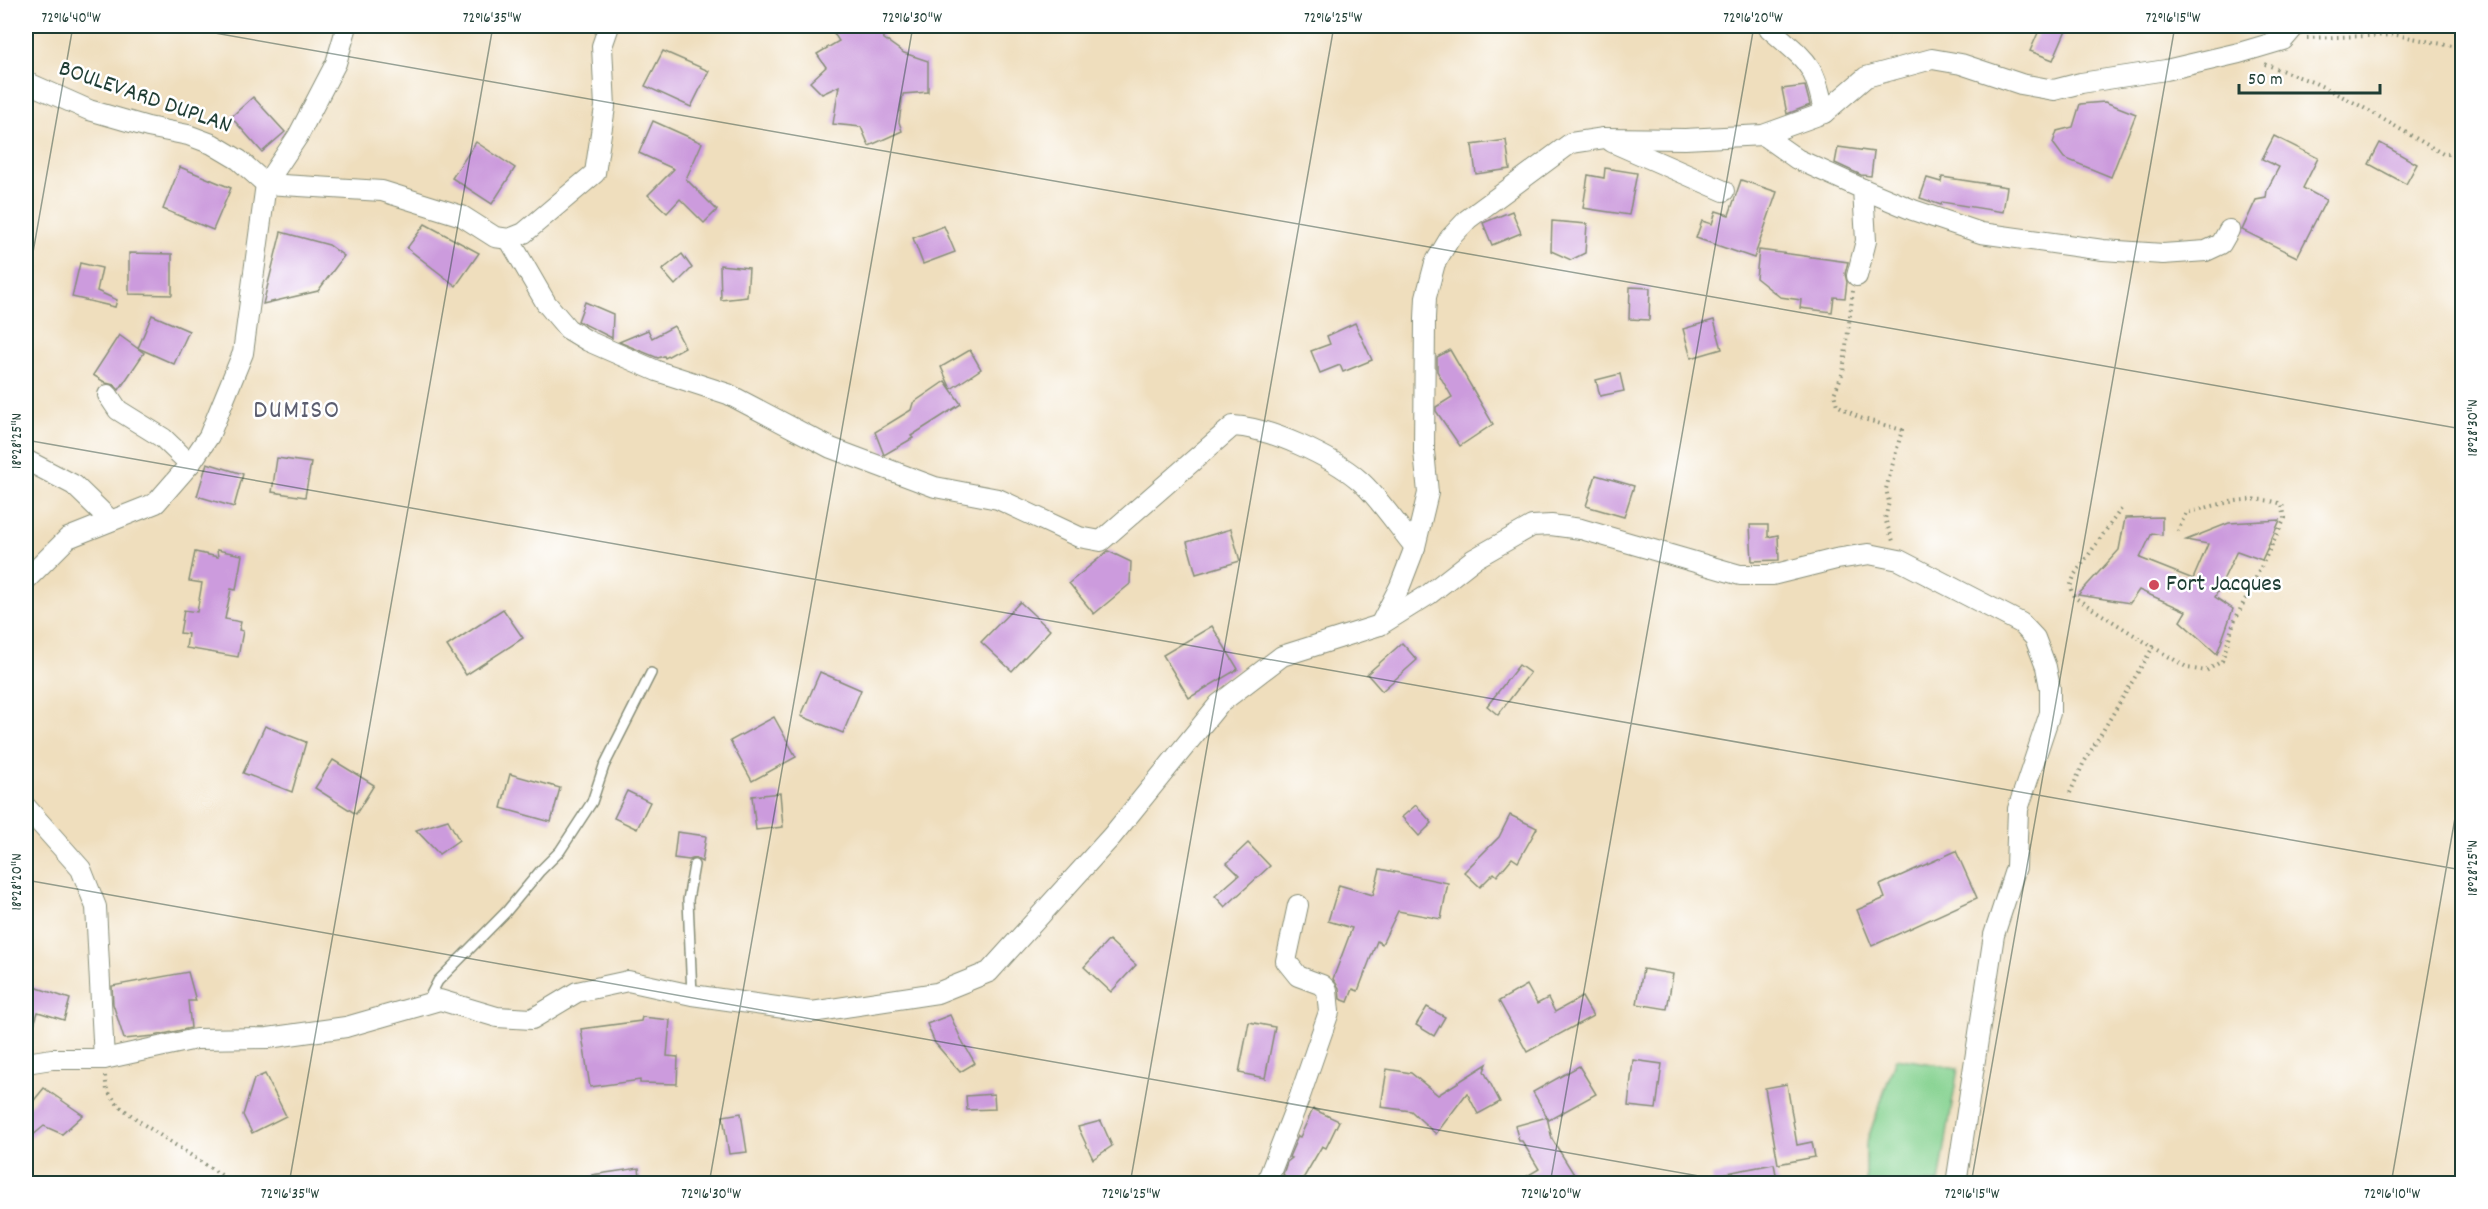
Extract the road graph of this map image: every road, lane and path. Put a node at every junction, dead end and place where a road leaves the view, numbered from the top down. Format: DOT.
graph roads {
  1 [pos="347,26"];
  2 [pos="609,26"];
  3 [pos="1769,28"];
  4 [pos="2289,33"];
  5 [pos="2463,48"];
  6 [pos="2239,53"];
  7 [pos="26,82"];
  8 [pos="1824,113"];
  9 [pos="1763,135"];
  10 [pos="1604,138"];
  11 [pos="2463,154"];
  12 [pos="266,184"];
  13 [pos="1863,189"];
  14 [pos="1724,191"];
  15 [pos="2229,230"];
  16 [pos="509,239"];
  17 [pos="1857,276"];
  18 [pos="108,395"];
  19 [pos="26,460"];
  20 [pos="190,464"];
  21 [pos="2121,509"];
  22 [pos="110,520"];
  23 [pos="2178,531"];
  24 [pos="1415,547"];
  25 [pos="1899,560"];
  26 [pos="26,580"];
  27 [pos="1380,625"];
  28 [pos="2153,647"];
  29 [pos="651,673"];
  30 [pos="2070,793"];
  31 [pos="26,807"];
  32 [pos="694,865"];
  33 [pos="1298,905"];
  34 [pos="692,995"];
  35 [pos="426,1004"];
  36 [pos="105,1059"];
  37 [pos="26,1063"];
  38 [pos="235,1184"];
  39 [pos="1266,1184"];
  40 [pos="1956,1184"];
  1 -- 12 [label="street"];
  2 -- 16 [label="street"];
  3 -- 8 [label="street"];
  4 -- 5 [label="path"];
  4 -- 6 [label="street"];
  6 -- 8 [label="street"];
  6 -- 11 [label="path"];
  7 -- 12 [label="street, BOULEVARD DUPLAN"];
  8 -- 9 [label="street"];
  9 -- 10 [label="street"];
  9 -- 13 [label="street"];
  10 -- 14 [label="street"];
  10 -- 24 [label="street"];
  12 -- 16 [label="street"];
  12 -- 20 [label="street"];
  13 -- 15 [label="street"];
  13 -- 17 [label="street"];
  16 -- 24 [label="street"];
  17 -- 25 [label="path"];
  18 -- 20 [label="street"];
  19 -- 22 [label="street"];
  20 -- 22 [label="street"];
  21 -- 28 [label="path"];
  22 -- 26 [label="street"];
  23 -- 28 [label="path"];
  24 -- 27 [label="street"];
  25 -- 27 [label="street"];
  25 -- 40 [label="street"];
  27 -- 34 [label="street"];
  28 -- 30 [label="path"];
  29 -- 35 [label="lane"];
  31 -- 36 [label="street"];
  32 -- 34 [label="lane"];
  33 -- 39 [label="street"];
  34 -- 35 [label="street"];
  35 -- 36 [label="street"];
  36 -- 37 [label="street"];
  36 -- 38 [label="path"];
}
